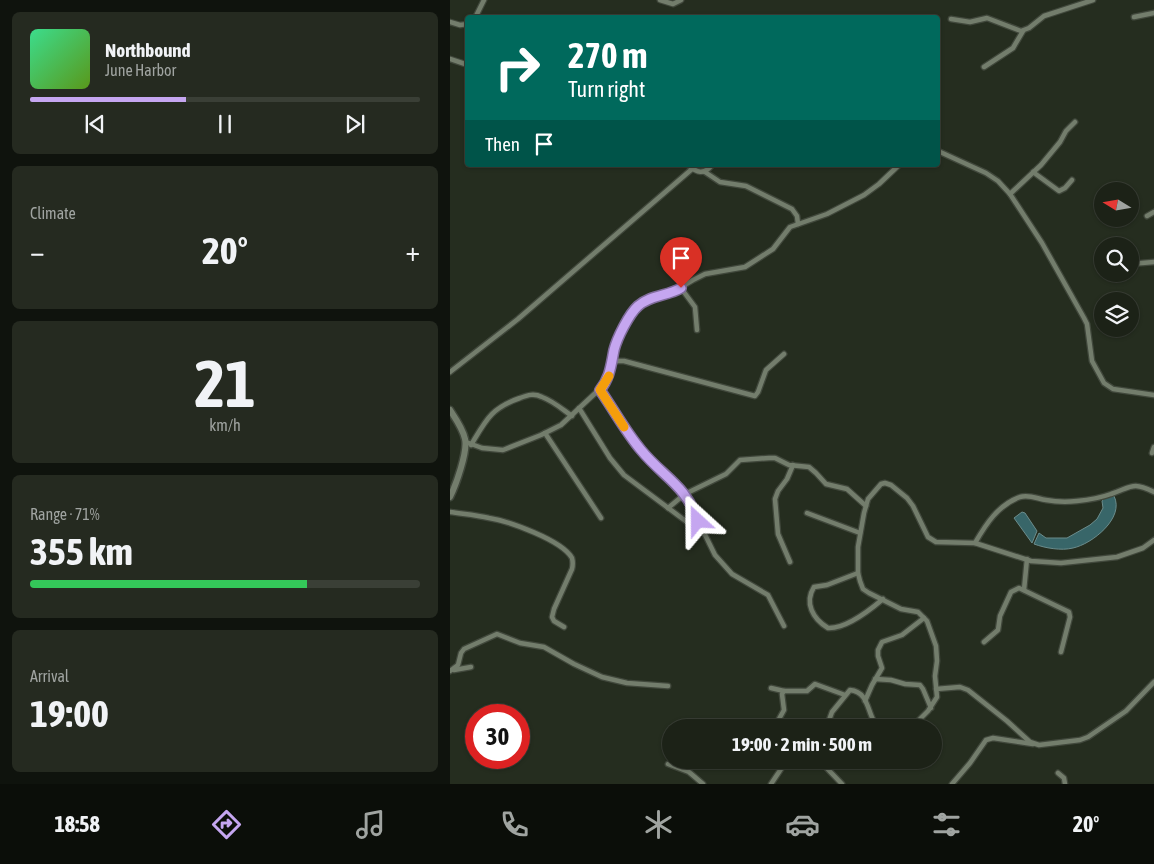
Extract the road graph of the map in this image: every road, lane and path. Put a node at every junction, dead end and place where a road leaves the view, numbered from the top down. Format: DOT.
graph roads {
  1 [pos="484,0"];
  2 [pos="660,0"];
  3 [pos="681,0"];
  4 [pos="1093,0"];
  5 [pos="1154,12"];
  6 [pos="476,15"];
  7 [pos="1134,18"];
  8 [pos="951,19"];
  9 [pos="450,22"];
  10 [pos="465,24"];
  11 [pos="1023,31"];
  12 [pos="450,59"];
  13 [pos="465,63"];
  14 [pos="984,68"];
  15 [pos="1075,122"];
  16 [pos="940,152"];
  17 [pos="690,167"];
  18 [pos="710,167"];
  19 [pos="897,167"];
  20 [pos="705,172"];
  21 [pos="1033,172"];
  22 [pos="1072,180"];
  23 [pos="1010,194"];
  24 [pos="1154,212"];
  25 [pos="1147,216"];
  26 [pos="798,224"];
  27 [pos="1154,262"];
  28 [pos="1139,263"];
  29 [pos="681,288"];
  30 [pos="697,330"];
  31 [pos="784,354"];
  32 [pos="613,361"];
  33 [pos="450,372"];
  34 [pos="600,390"];
  35 [pos="1154,395"];
  36 [pos="579,408"];
  37 [pos="450,410"];
  38 [pos="572,416"];
  39 [pos="545,433"];
  40 [pos="469,443"];
  41 [pos="1154,446"];
  42 [pos="1152,453"];
  43 [pos="793,465"];
  44 [pos="1154,492"];
  45 [pos="685,494"];
  46 [pos="450,497"];
  47 [pos="866,506"];
  48 [pos="668,508"];
  49 [pos="450,512"];
  50 [pos="807,513"];
  51 [pos="601,518"];
  52 [pos="703,532"];
  53 [pos="860,533"];
  54 [pos="1154,540"];
  55 [pos="976,543"];
  56 [pos="1027,559"];
  57 [pos="790,562"];
  58 [pos="858,573"];
  59 [pos="1024,590"];
  60 [pos="884,599"];
  61 [pos="924,618"];
  62 [pos="784,626"];
  63 [pos="564,628"];
  64 [pos="984,642"];
  65 [pos="1060,652"];
  66 [pos="471,667"];
  67 [pos="450,671"];
  68 [pos="875,679"];
  69 [pos="1154,682"];
  70 [pos="668,686"];
  71 [pos="770,688"];
  72 [pos="936,689"];
  73 [pos="784,691"];
  74 [pos="846,695"];
  75 [pos="866,701"];
  76 [pos="931,708"];
  77 [pos="779,719"];
  78 [pos="829,719"];
  79 [pos="1034,744"];
  80 [pos="681,769"];
  81 [pos="780,769"];
  82 [pos="828,769"];
  83 [pos="1058,773"];
  84 [pos="703,784"];
  85 [pos="771,784"];
  86 [pos="842,784"];
  87 [pos="952,784"];
  88 [pos="1065,784"];
  1 -- 6 [label="street"];
  2 -- 3 [label="street"];
  4 -- 11 [label="street"];
  5 -- 7 [label="street"];
  8 -- 11 [label="street"];
  9 -- 10 [label="street"];
  11 -- 14 [label="street"];
  12 -- 13 [label="street"];
  15 -- 21 [label="street"];
  16 -- 23 [label="street"];
  17 -- 20 [label="street"];
  17 -- 33 [label="street"];
  18 -- 20 [label="street"];
  19 -- 26 [label="street"];
  20 -- 26 [label="street"];
  21 -- 22 [label="street"];
  21 -- 23 [label="street"];
  23 -- 35 [label="street"];
  24 -- 25 [label="street"];
  26 -- 29 [label="street"];
  27 -- 28 [label="street"];
  29 -- 30 [label="street"];
  29 -- 32 [label="street"];
  31 -- 32 [label="street"];
  32 -- 34 [label="street"];
  34 -- 36 [label="street"];
  34 -- 45 [label="street"];
  36 -- 38 [label="street"];
  36 -- 48 [label="street"];
  37 -- 40 [label="street"];
  38 -- 39 [label="street"];
  38 -- 40 [label="street"];
  39 -- 40 [label="street"];
  39 -- 51 [label="street"];
  40 -- 46 [label="street"];
  41 -- 42 [label="street"];
  43 -- 45 [label="street"];
  43 -- 47 [label="street"];
  43 -- 57 [label="street"];
  44 -- 55 [label="street"];
  45 -- 48 [label="street"];
  45 -- 52 [label="street"];
  47 -- 53 [label="street"];
  47 -- 55 [label="street"];
  48 -- 52 [label="street"];
  49 -- 63 [label="street"];
  50 -- 53 [label="street"];
  52 -- 62 [label="street"];
  53 -- 58 [label="street"];
  54 -- 56 [label="street"];
  55 -- 56 [label="street"];
  56 -- 59 [label="street"];
  58 -- 60 [label="street"];
  58 -- 60 [label="street"];
  59 -- 64 [label="street"];
  59 -- 65 [label="street"];
  60 -- 61 [label="street"];
  61 -- 68 [label="street"];
  61 -- 72 [label="street"];
  66 -- 67 [label="street"];
  67 -- 70 [label="street"];
  68 -- 75 [label="street"];
  68 -- 76 [label="street"];
  69 -- 79 [label="street"];
  71 -- 73 [label="street"];
  72 -- 76 [label="street"];
  72 -- 79 [label="street"];
  73 -- 74 [label="street"];
  73 -- 77 [label="street"];
  74 -- 75 [label="street"];
  74 -- 78 [label="street"];
  75 -- 76 [label="street"];
  79 -- 87 [label="street"];
  80 -- 84 [label="street"];
  81 -- 85 [label="street"];
  82 -- 86 [label="street"];
  83 -- 88 [label="street"];
}
